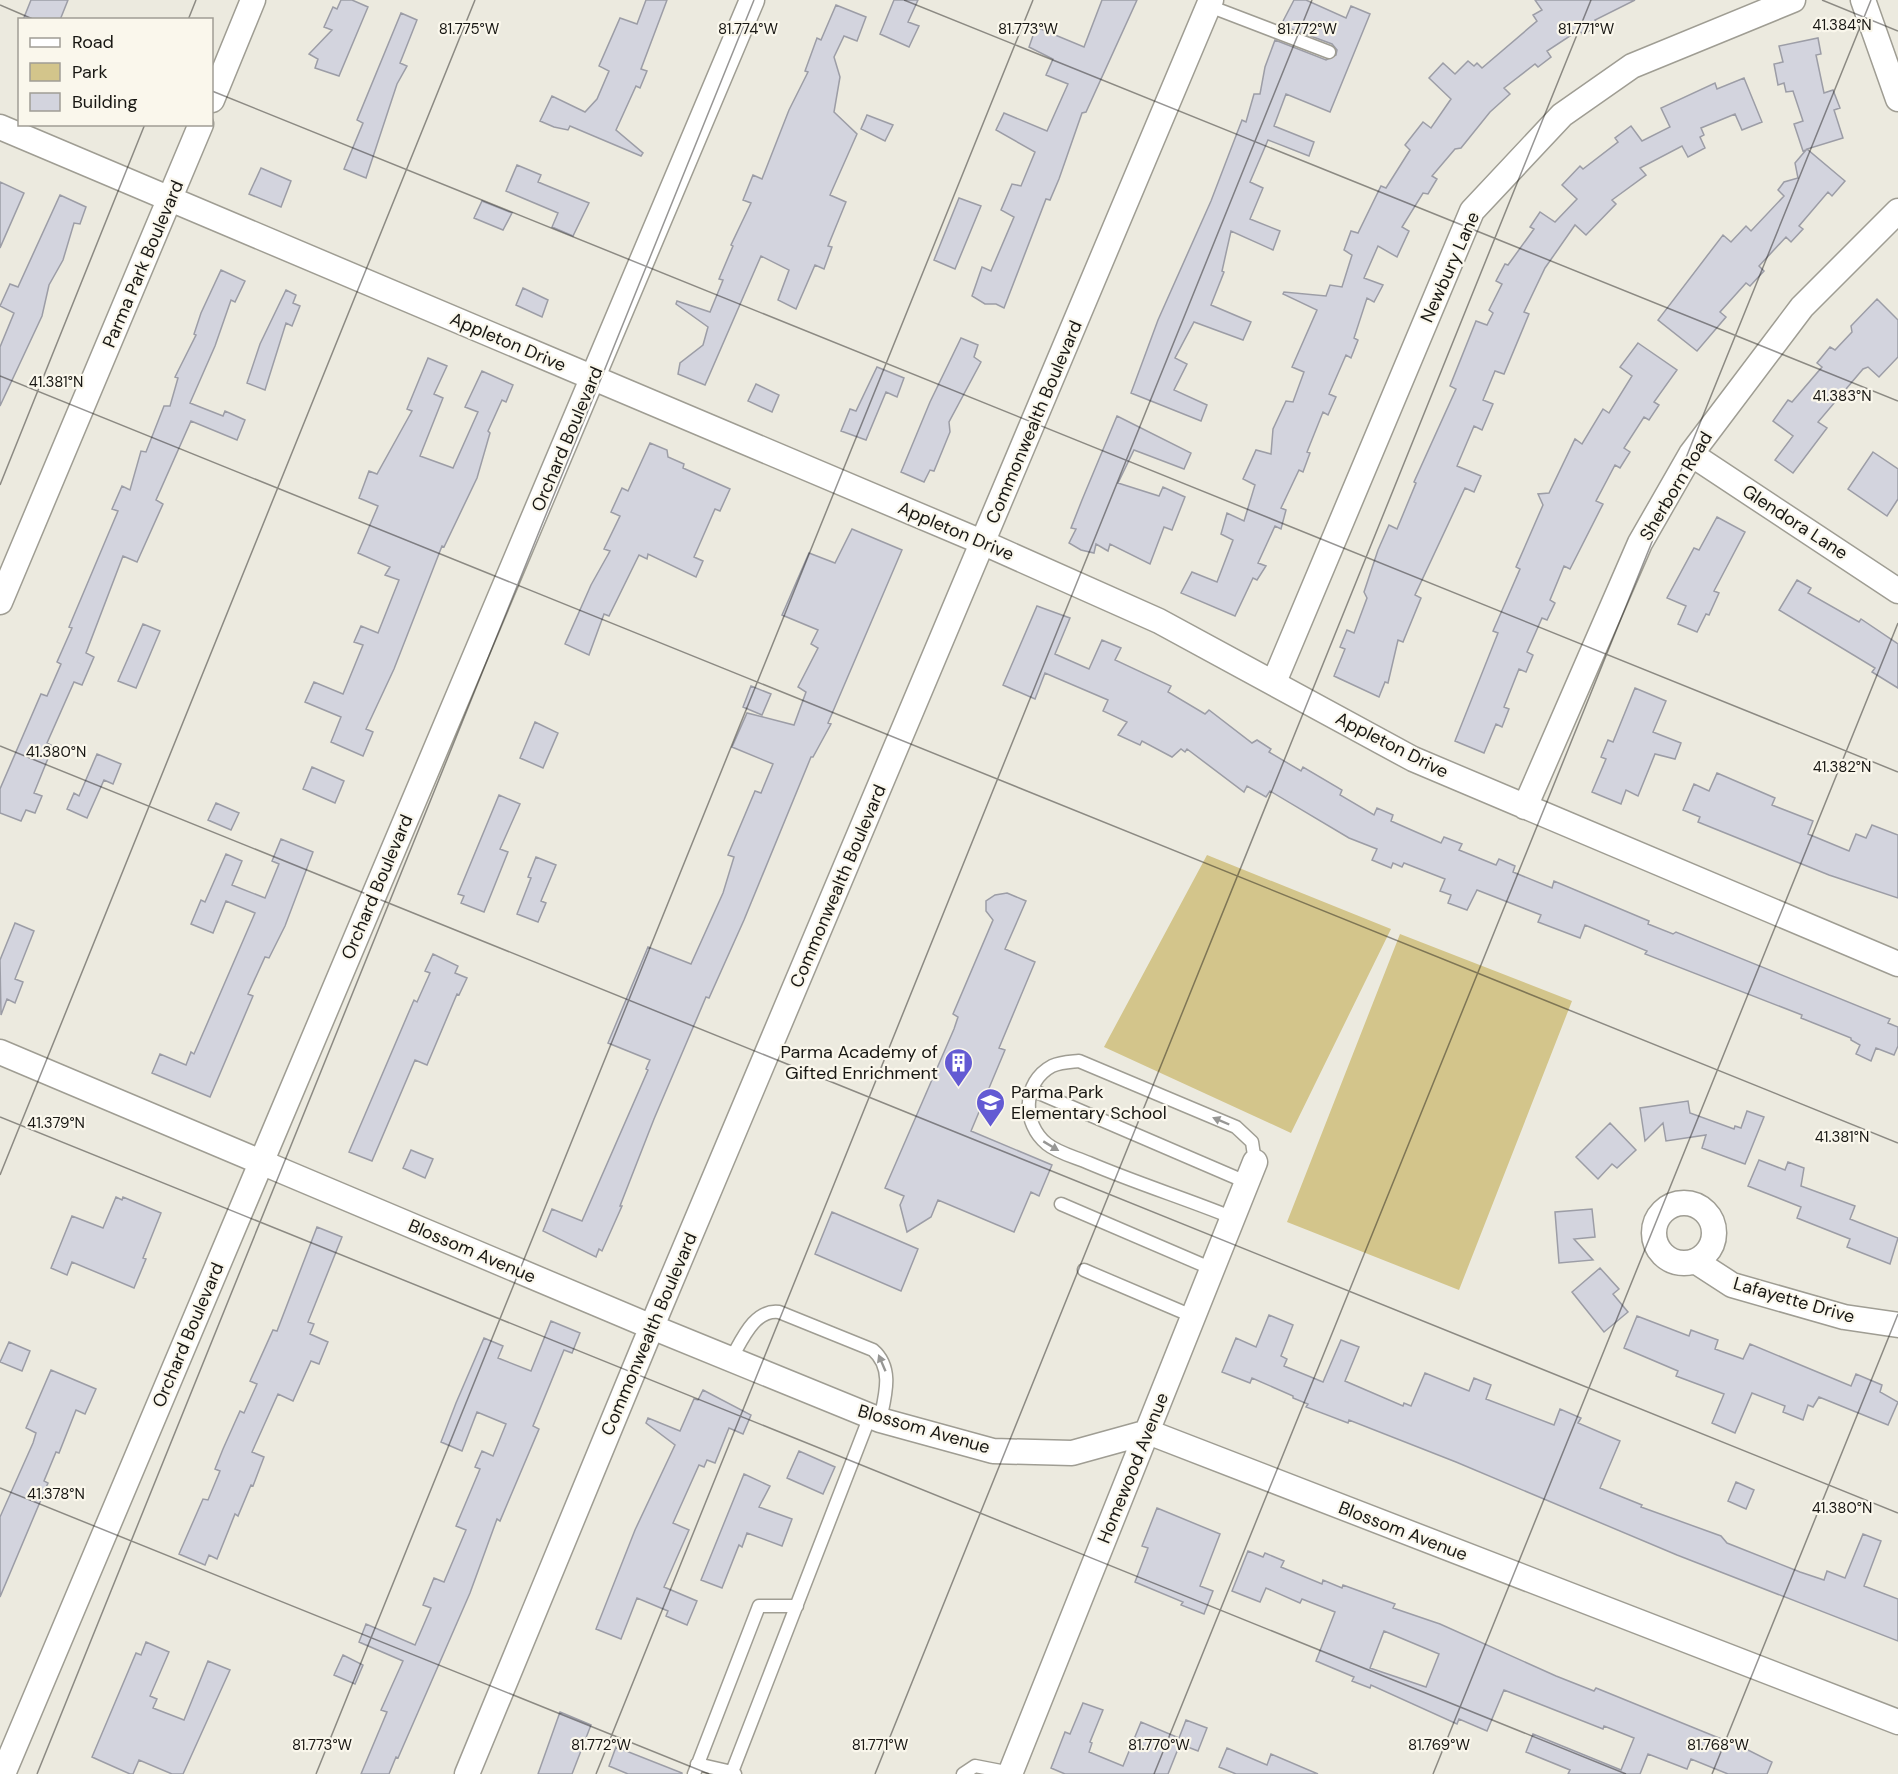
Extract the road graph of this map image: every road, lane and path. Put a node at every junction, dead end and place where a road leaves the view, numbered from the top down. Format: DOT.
graph roads {
  1 [pos="253,0"];
  2 [pos="752,0"];
  3 [pos="1793,0"];
  4 [pos="1863,0"];
  5 [pos="1210,3"];
  6 [pos="1329,52"];
  7 [pos="213,98"];
  8 [pos="1898,99"];
  9 [pos="200,126"];
  10 [pos="0,127"];
  11 [pos="170,200"];
  12 [pos="1898,210"];
  13 [pos="593,377"];
  14 [pos="1691,454"];
  15 [pos="984,543"];
  16 [pos="1898,591"];
  17 [pos="0,602"];
  18 [pos="1274,682"];
  19 [pos="1525,807"];
  20 [pos="1898,964"];
  21 [pos="0,1052"];
  22 [pos="1032,1090"];
  23 [pos="261,1162"];
  24 [pos="1251,1172"];
  25 [pos="1061,1204"];
  26 [pos="1231,1218"];
  27 [pos="1695,1261"];
  28 [pos="1210,1268"];
  29 [pos="1084,1270"];
  30 [pos="1192,1316"];
  31 [pos="1898,1324"];
  32 [pos="652,1327"];
  33 [pos="731,1359"];
  34 [pos="875,1418"];
  35 [pos="1148,1432"];
  36 [pos="797,1606"];
  37 [pos="1898,1722"];
  38 [pos="696,1769"];
  39 [pos="734,1773"];
  40 [pos="1010,1773"];
  41 [pos="3,1774"];
  42 [pos="467,1774"];
  43 [pos="963,1774"];
  1 -- 7 [label="street"];
  2 -- 13 [label="street, Orchard Boulevard"];
  3 -- 18 [label="street, Newbury Lane"];
  4 -- 8 [label="street"];
  5 -- 6 [label="lane"];
  5 -- 15 [label="street, Commonwealth Boulevard"];
  9 -- 11 [label="street, Parma Park Boulevard"];
  10 -- 11 [label="street, Appleton Drive"];
  11 -- 13 [label="street, Appleton Drive"];
  11 -- 17 [label="street, Parma Park Boulevard"];
  12 -- 14 [label="street, Sherborn Road"];
  13 -- 15 [label="street, Appleton Drive"];
  13 -- 23 [label="street, Orchard Boulevard"];
  14 -- 16 [label="street, Glendora Lane"];
  14 -- 19 [label="street, Sherborn Road"];
  15 -- 18 [label="street, Appleton Drive"];
  15 -- 32 [label="street, Commonwealth Boulevard"];
  18 -- 19 [label="street, Appleton Drive"];
  19 -- 20 [label="street, Appleton Drive"];
  21 -- 23 [label="street, Blossom Avenue"];
  22 -- 24 [label="lane"];
  24 -- 22 [label="lane, one-way"];
  22 -- 26 [label="lane, one-way"];
  23 -- 32 [label="street, Blossom Avenue"];
  23 -- 41 [label="street, Orchard Boulevard"];
  24 -- 26 [label="street, Homewood Avenue"];
  25 -- 28 [label="lane"];
  26 -- 28 [label="street, Homewood Avenue"];
  27 -- 31 [label="street, Lafayette Drive"];
  28 -- 30 [label="street, Homewood Avenue"];
  29 -- 30 [label="lane"];
  30 -- 35 [label="street, Homewood Avenue"];
  32 -- 33 [label="street, Blossom Avenue"];
  32 -- 42 [label="street, Commonwealth Boulevard"];
  33 -- 34 [label="street, Blossom Avenue"];
  34 -- 33 [label="lane, one-way"];
  34 -- 35 [label="street, Blossom Avenue"];
  34 -- 36 [label="lane"];
  35 -- 37 [label="street, Blossom Avenue"];
  35 -- 40 [label="street, Homewood Avenue"];
  36 -- 38 [label="lane"];
  36 -- 39 [label="lane"];
  38 -- 39 [label="lane"];
  40 -- 43 [label="lane"];
}
